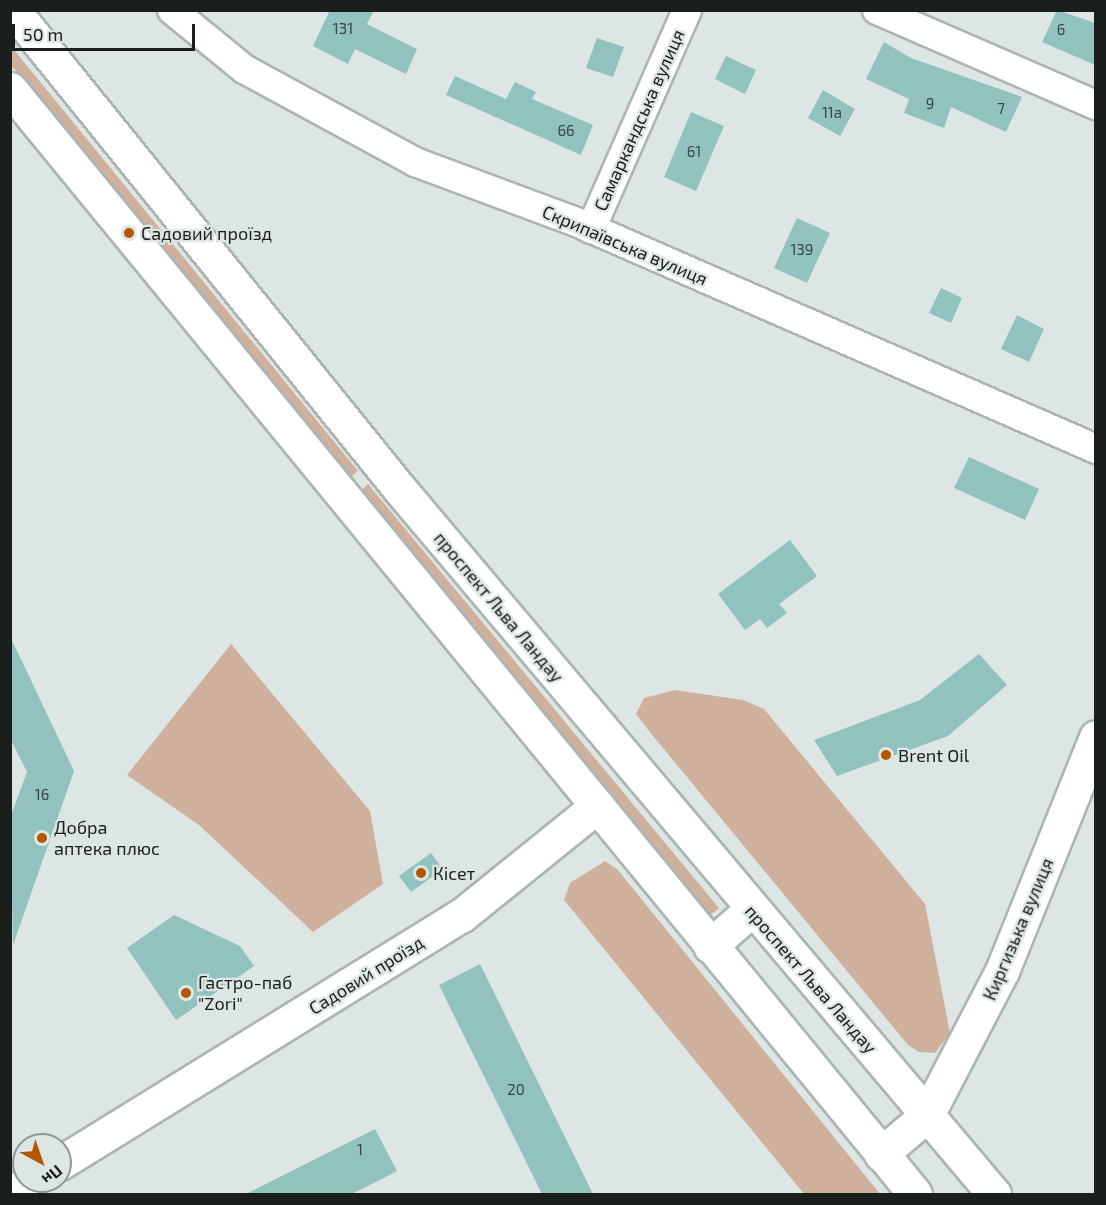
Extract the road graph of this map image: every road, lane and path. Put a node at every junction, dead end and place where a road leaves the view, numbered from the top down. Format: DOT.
graph roads {
  1 [pos="14,10"];
  2 [pos="172,10"];
  3 [pos="687,10"];
  4 [pos="877,10"];
  5 [pos="10,89"];
  6 [pos="1095,105"];
  7 [pos="591,229"];
  8 [pos="1095,449"];
  9 [pos="1095,737"];
  10 [pos="597,806"];
  11 [pos="751,910"];
  12 [pos="710,946"];
  13 [pos="927,1115"];
  14 [pos="880,1154"];
  15 [pos="72,1156"];
  16 [pos="915,1194"];
  17 [pos="994,1194"];
  1 -- 11 [label="main road, проспект Льва Ландау"];
  2 -- 7 [label="street, Скрипаївська вулиця"];
  3 -- 7 [label="street, Самаркандська вулиця"];
  4 -- 6 [label="street"];
  5 -- 10 [label="main road"];
  7 -- 8 [label="street, Скрипаївська вулиця"];
  9 -- 13 [label="main road, Киргизька вулиця"];
  10 -- 12 [label="main road"];
  10 -- 15 [label="main road, Садовий проїзд"];
  11 -- 12 [label="main road"];
  11 -- 13 [label="main road, проспект Льва Ландау"];
  12 -- 14 [label="main road"];
  13 -- 14 [label="main road"];
  13 -- 17 [label="main road, проспект Льва Ландау"];
  14 -- 16 [label="main road"];
}
